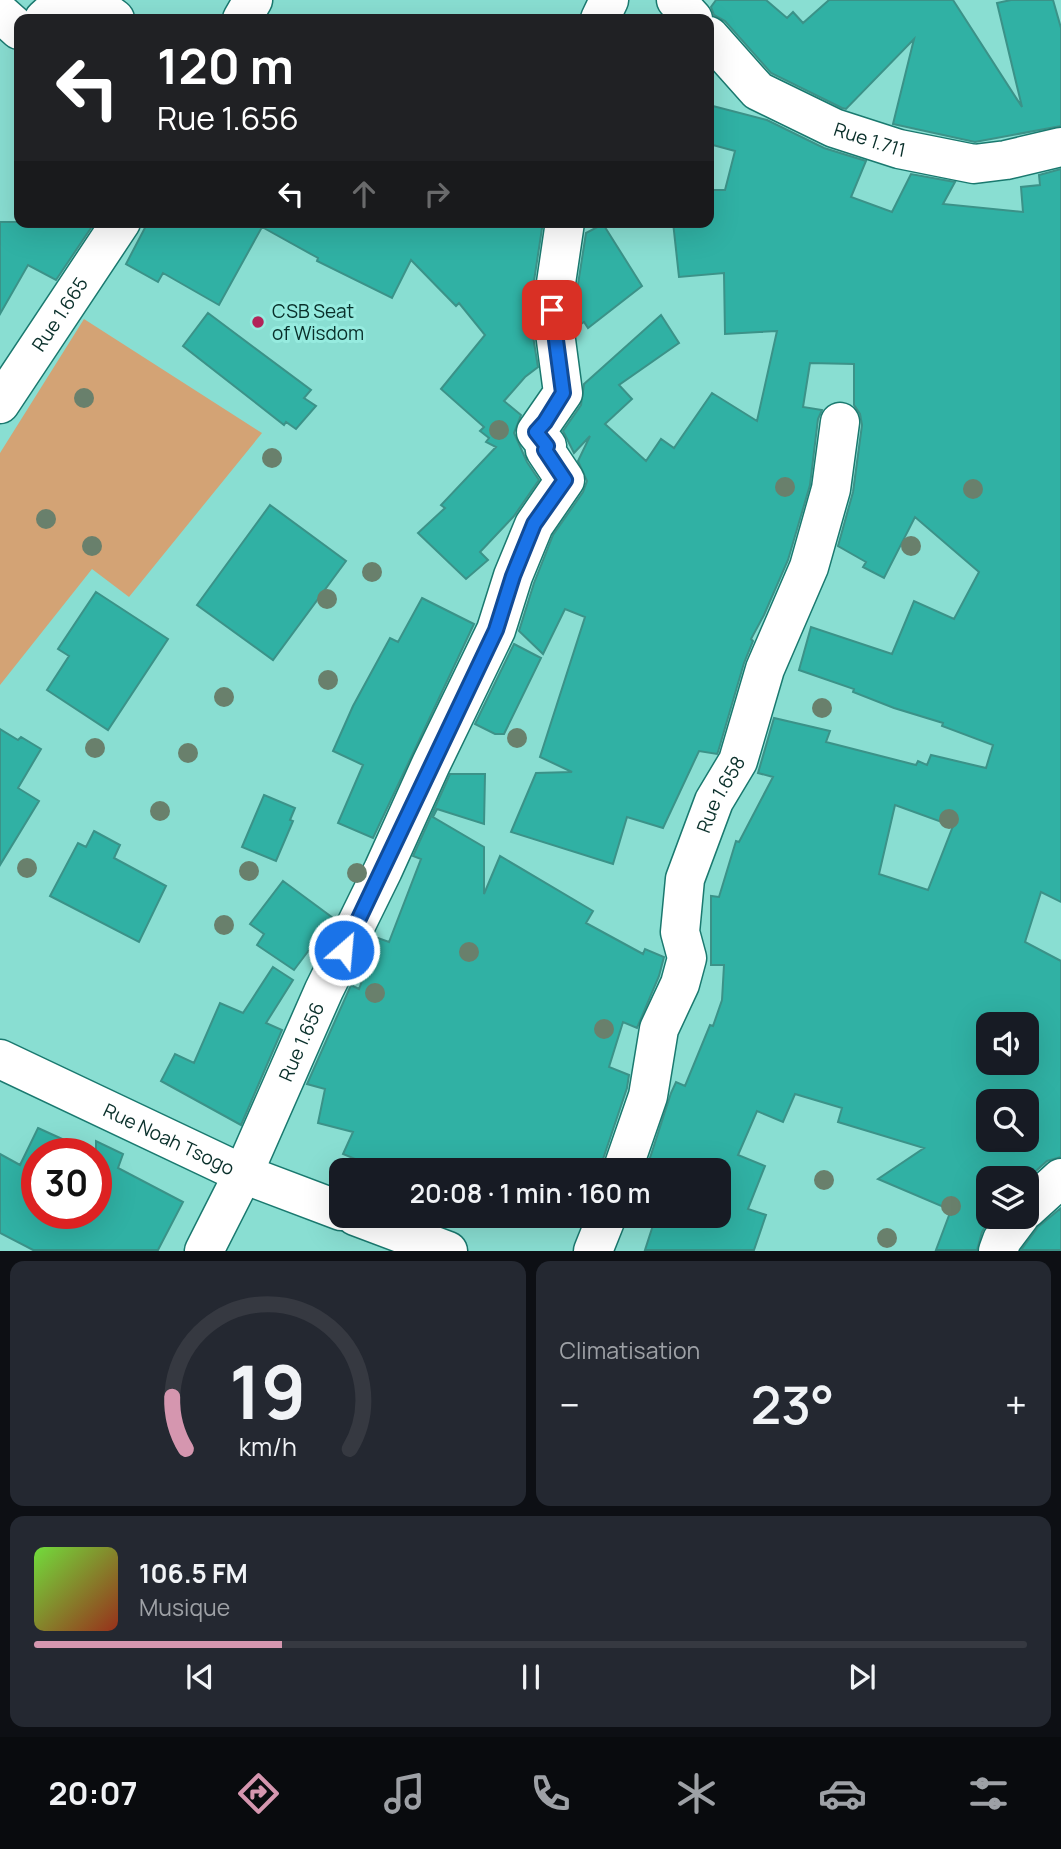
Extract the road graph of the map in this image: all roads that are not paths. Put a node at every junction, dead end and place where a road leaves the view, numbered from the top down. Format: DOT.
graph roads {
  1 [pos="65,0"];
  2 [pos="90,0"];
  3 [pos="676,0"];
  4 [pos="0,13"];
  5 [pos="50,14"];
  6 [pos="109,14"];
  7 [pos="689,14"];
  8 [pos="14,26"];
  9 [pos="714,42"];
  10 [pos="1061,147"];
  11 [pos="117,228"];
  12 [pos="564,228"];
  13 [pos="0,404"];
  14 [pos="840,422"];
  15 [pos="0,1059"];
  16 [pos="627,1158"];
  17 [pos="243,1174"];
  18 [pos="1061,1178"];
  19 [pos="1039,1198"];
  20 [pos="329,1206"];
  21 [pos="387,1228"];
  22 [pos="602,1228"];
  23 [pos="1010,1229"];
  24 [pos="204,1251"];
  25 [pos="448,1251"];
  26 [pos="593,1251"];
  27 [pos="998,1251"];
  1 -- 5 [label="street"];
  2 -- 6 [label="street"];
  3 -- 7 [label="street"];
  4 -- 8 [label="street"];
  9 -- 10 [label="street, Rue 1.711"];
  11 -- 13 [label="street, Rue 1.665"];
  12 -- 17 [label="street, Rue 1.656"];
  14 -- 16 [label="street, Rue 1.658"];
  15 -- 17 [label="street, Rue Noah Tsogo"];
  17 -- 20 [label="street, Rue Noah Tsogo"];
  17 -- 24 [label="street"];
  18 -- 19 [label="street"];
  21 -- 25 [label="street"];
  22 -- 26 [label="street"];
  23 -- 27 [label="street"];
}
